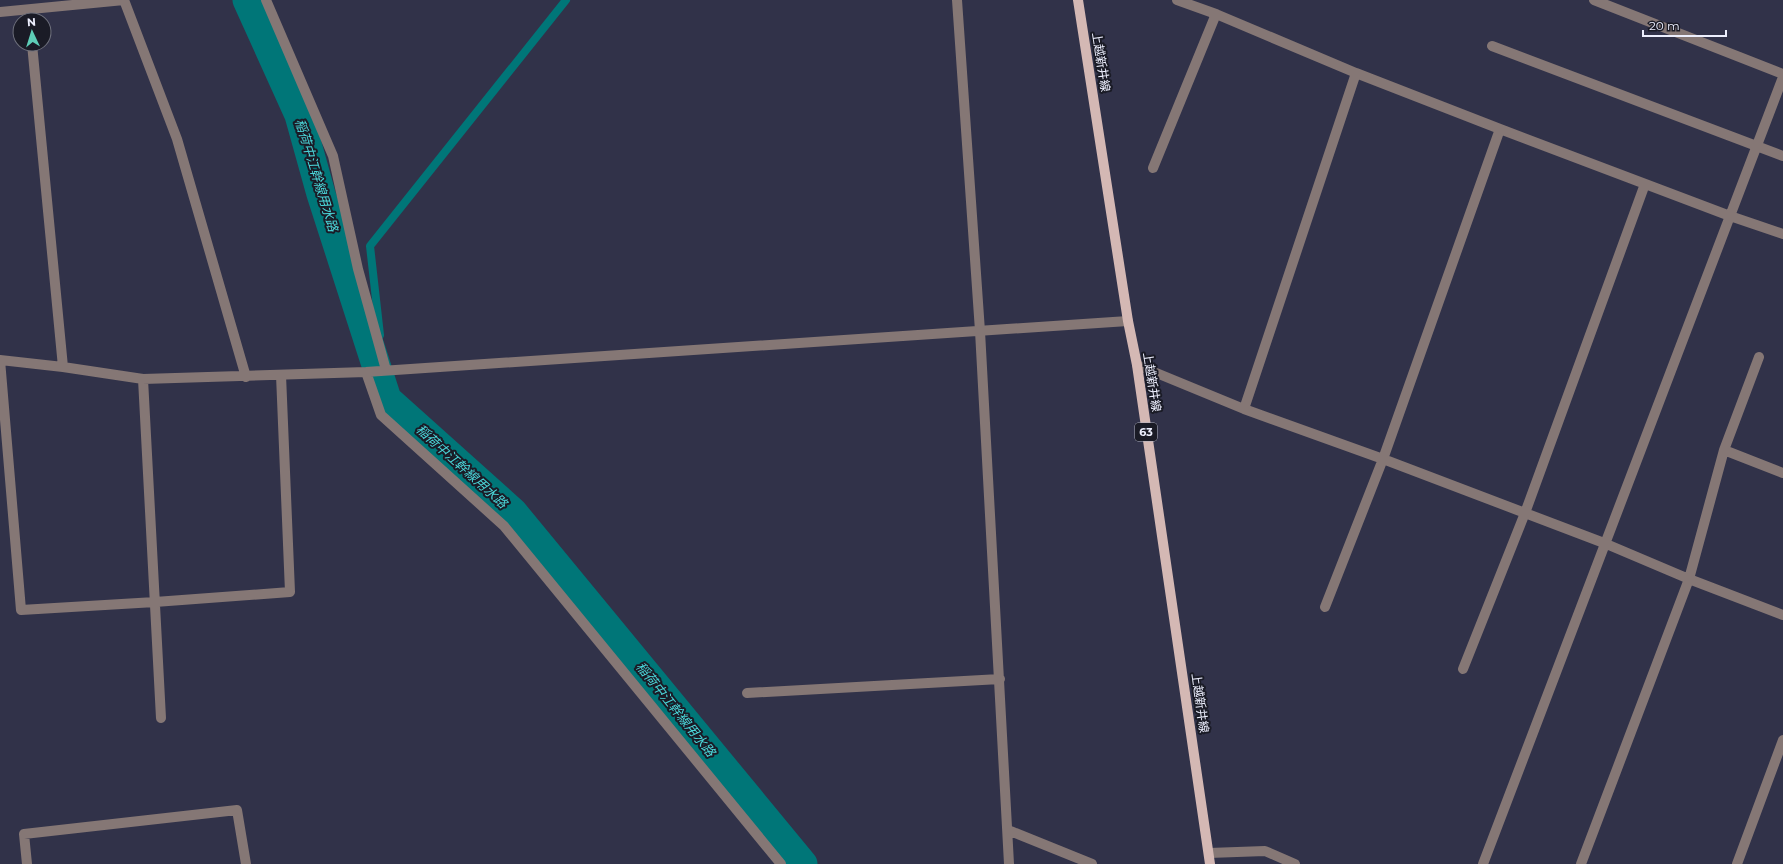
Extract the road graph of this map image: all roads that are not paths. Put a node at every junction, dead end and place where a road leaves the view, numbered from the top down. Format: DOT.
graph roads {
  1 [pos="266,0"];
  2 [pos="957,0"];
  3 [pos="1078,0"];
  4 [pos="1177,0"];
  5 [pos="1594,0"];
  6 [pos="0,12"];
  7 [pos="48,12"];
  8 [pos="12,13"];
  9 [pos="1216,14"];
  10 [pos="1492,46"];
  11 [pos="33,52"];
  12 [pos="1356,73"];
  13 [pos="1783,76"];
  14 [pos="1500,129"];
  15 [pos="1757,147"];
  16 [pos="1783,156"];
  17 [pos="1153,168"];
  18 [pos="1645,184"];
  19 [pos="1730,216"];
  20 [pos="1783,234"];
  21 [pos="1128,321"];
  22 [pos="980,331"];
  23 [pos="1759,357"];
  24 [pos="0,360"];
  25 [pos="1137,365"];
  26 [pos="63,367"];
  27 [pos="386,370"];
  28 [pos="366,372"];
  29 [pos="281,376"];
  30 [pos="246,377"];
  31 [pos="143,379"];
  32 [pos="1244,409"];
  33 [pos="1724,450"];
  34 [pos="1383,459"];
  35 [pos="1783,473"];
  36 [pos="1525,514"];
  37 [pos="1604,543"];
  38 [pos="1689,579"];
  39 [pos="155,602"];
  40 [pos="1325,607"];
  41 [pos="1783,615"];
  42 [pos="1463,669"];
  43 [pos="1000,679"];
  44 [pos="747,693"];
  45 [pos="161,718"];
  46 [pos="1783,740"];
  47 [pos="1008,830"];
  48 [pos="1209,853"];
  49 [pos="27,864"];
  50 [pos="246,864"];
  51 [pos="781,864"];
  52 [pos="1009,864"];
  53 [pos="1092,864"];
  54 [pos="1210,864"];
  55 [pos="1296,864"];
  56 [pos="1483,864"];
  57 [pos="1581,864"];
  58 [pos="1737,864"];
  1 -- 27 [label="street"];
  2 -- 22 [label="street"];
  3 -- 21 [label="main road, 上越新井線 / 63"];
  4 -- 9 [label="street"];
  5 -- 13 [label="street"];
  6 -- 8 [label="street"];
  7 -- 30 [label="street"];
  9 -- 12 [label="street"];
  9 -- 17 [label="street"];
  10 -- 15 [label="street"];
  11 -- 26 [label="street"];
  12 -- 14 [label="street"];
  12 -- 32 [label="street"];
  13 -- 15 [label="street"];
  14 -- 18 [label="street"];
  14 -- 34 [label="street"];
  15 -- 16 [label="street"];
  15 -- 19 [label="street"];
  18 -- 19 [label="street"];
  18 -- 36 [label="street"];
  19 -- 20 [label="street"];
  19 -- 37 [label="street"];
  21 -- 22 [label="street"];
  21 -- 25 [label="main road, 上越新井線 / 63"];
  22 -- 27 [label="street"];
  22 -- 43 [label="street"];
  23 -- 33 [label="street"];
  24 -- 26 [label="street"];
  24 -- 39 [label="street"];
  25 -- 32 [label="street"];
  25 -- 48 [label="main road, 上越新井線 / 63"];
  26 -- 31 [label="street"];
  27 -- 28 [label="street"];
  28 -- 29 [label="street"];
  28 -- 51 [label="street"];
  29 -- 30 [label="street"];
  29 -- 39 [label="street"];
  30 -- 31 [label="street"];
  31 -- 39 [label="street"];
  32 -- 34 [label="street"];
  33 -- 35 [label="street"];
  33 -- 38 [label="street"];
  34 -- 36 [label="street"];
  34 -- 40 [label="street"];
  36 -- 37 [label="street"];
  36 -- 42 [label="street"];
  37 -- 38 [label="street"];
  37 -- 56 [label="street"];
  38 -- 41 [label="street"];
  38 -- 57 [label="street"];
  39 -- 45 [label="street"];
  43 -- 44 [label="street"];
  43 -- 47 [label="street"];
  46 -- 58 [label="street"];
  47 -- 52 [label="street"];
  47 -- 53 [label="street"];
  48 -- 54 [label="main road, 上越新井線 / 63"];
  48 -- 55 [label="street"];
  49 -- 50 [label="street"];
}
